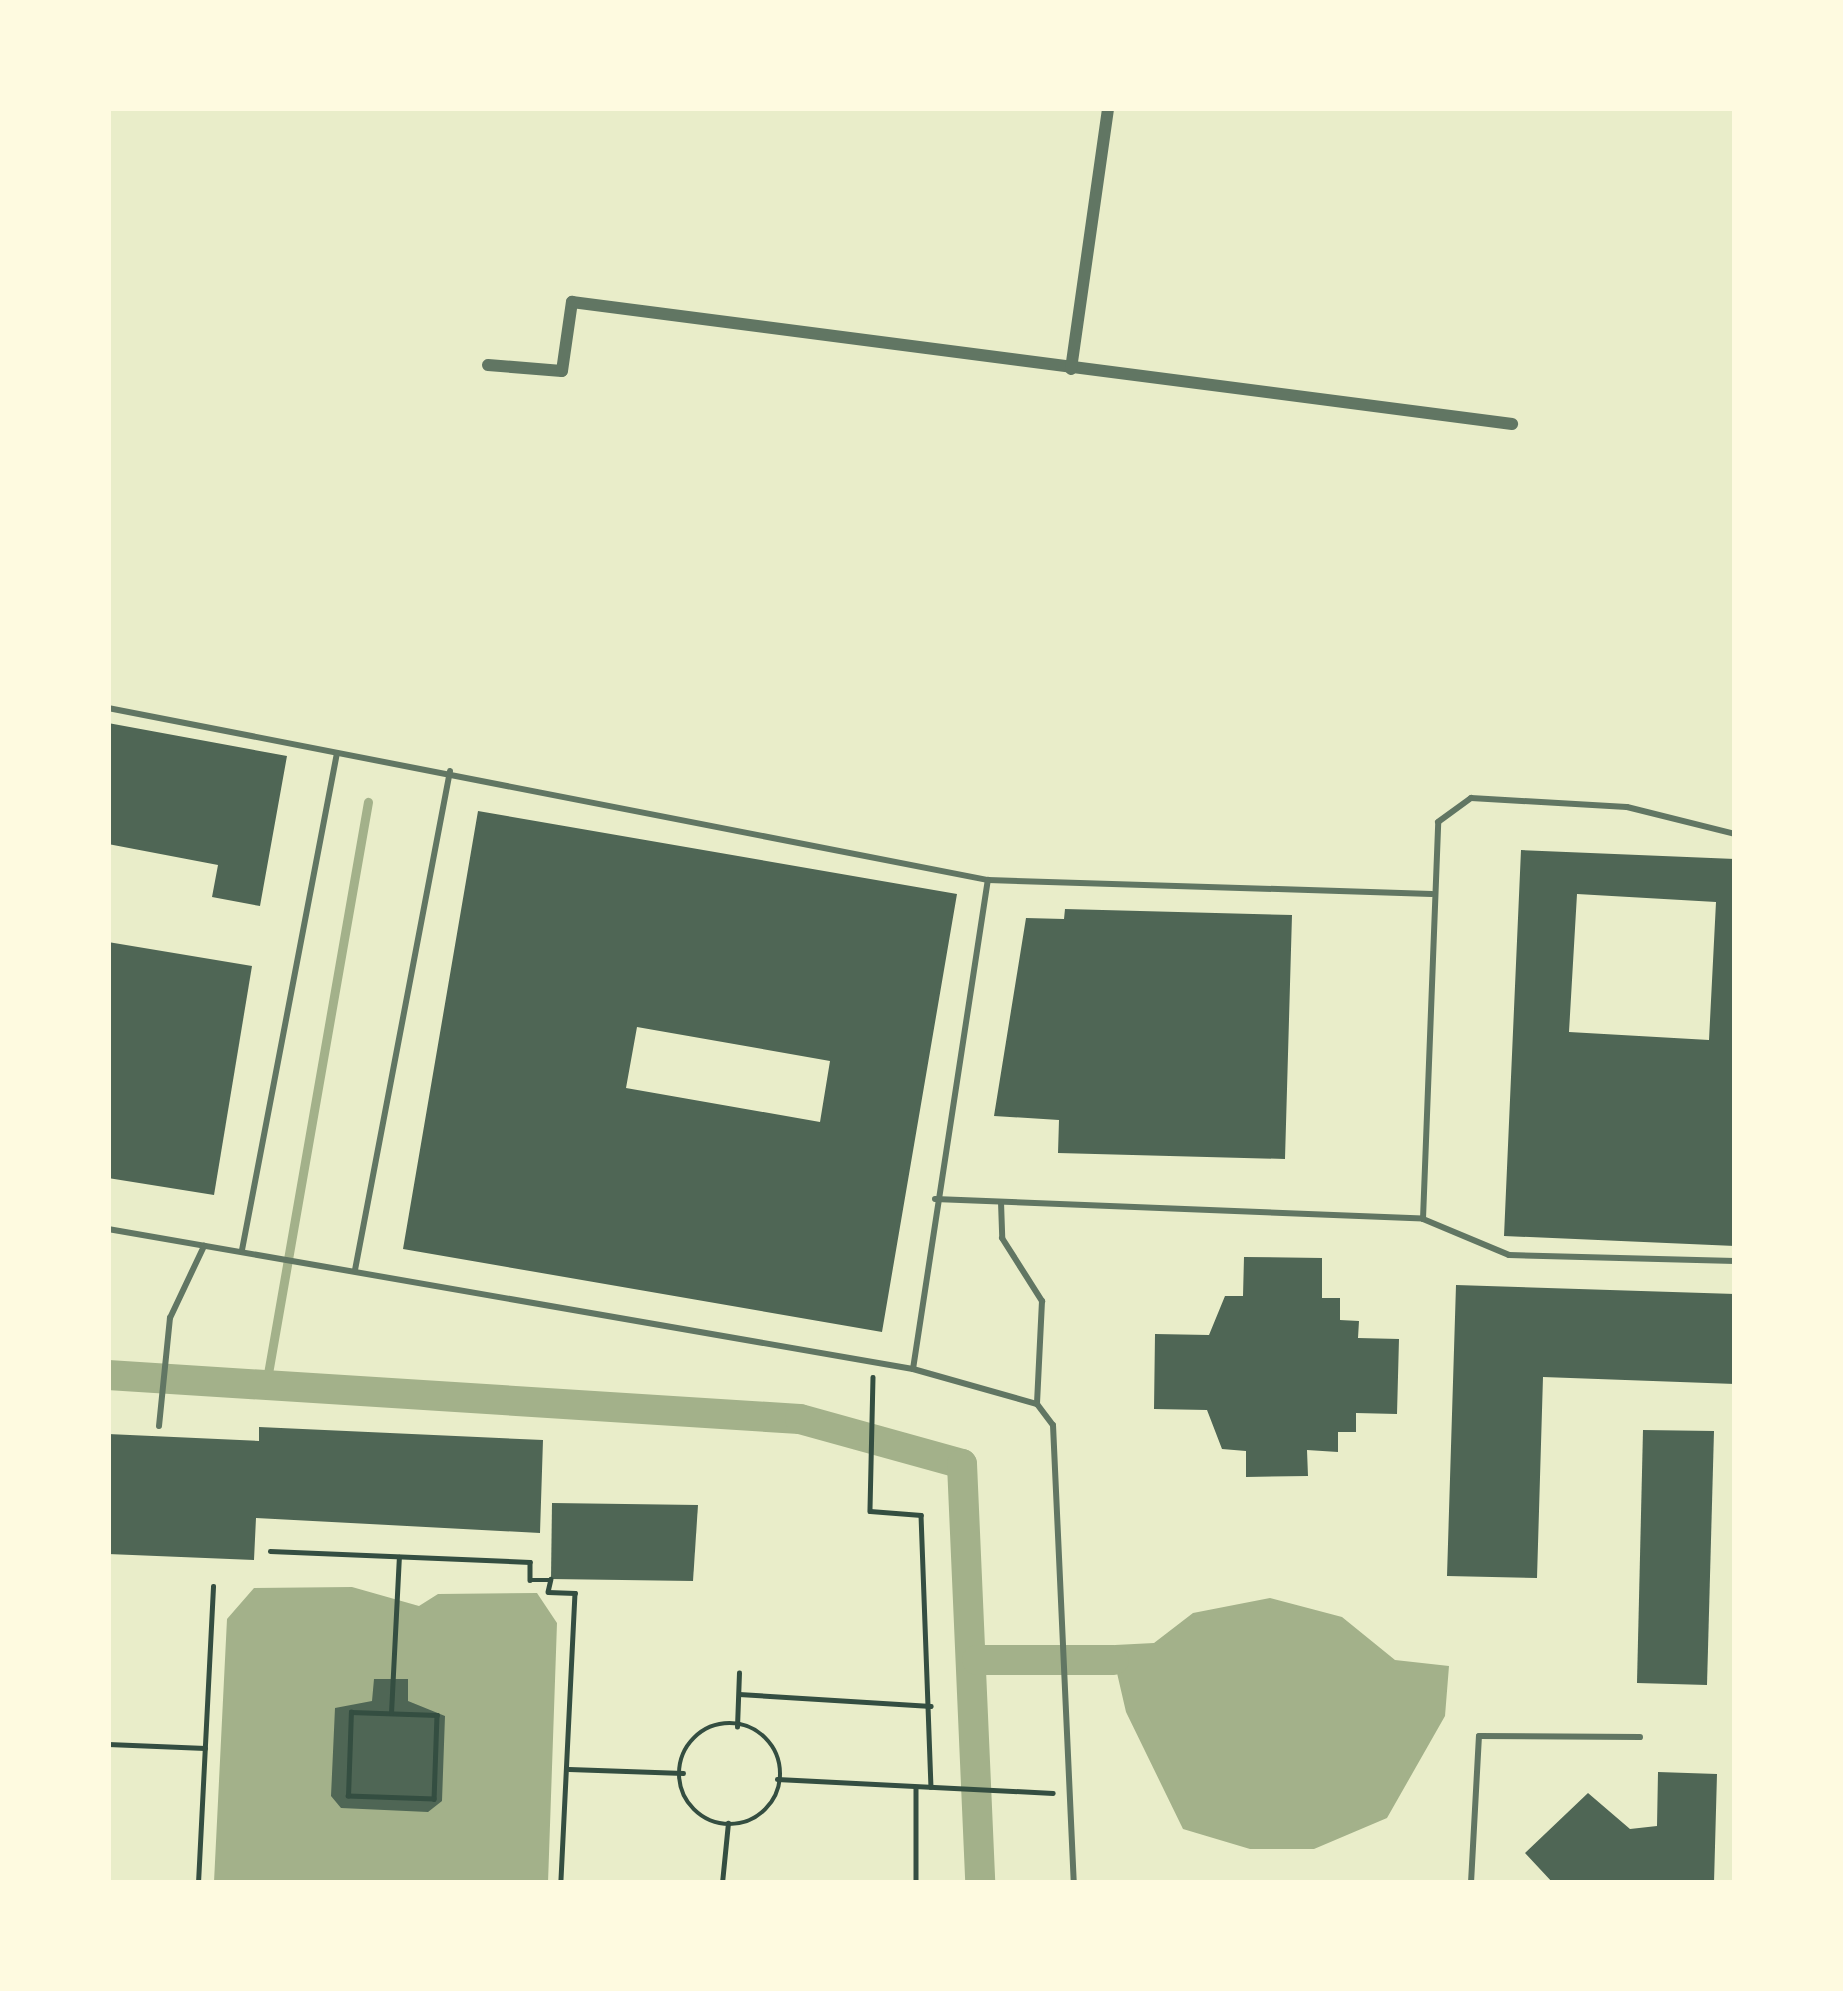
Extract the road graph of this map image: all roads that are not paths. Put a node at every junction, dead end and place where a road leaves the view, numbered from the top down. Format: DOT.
graph roads {
  1 [pos="1108,108"];
  2 [pos="488,365"];
  3 [pos="1071,369"];
  4 [pos="1512,424"];
  5 [pos="108,708"];
  6 [pos="337,752"];
  7 [pos="450,771"];
  8 [pos="1735,834"];
  9 [pos="988,880"];
  10 [pos="1432,894"];
  11 [pos="934,1199"];
  12 [pos="1000,1202"];
  13 [pos="1424,1219"];
  14 [pos="108,1229"];
  15 [pos="204,1244"];
  16 [pos="242,1250"];
  17 [pos="1735,1261"];
  18 [pos="355,1270"];
  19 [pos="913,1369"];
  20 [pos="1036,1403"];
  21 [pos="159,1426"];
  22 [pos="1640,1737"];
  23 [pos="1074,1883"];
  24 [pos="1471,1883"];
  1 -- 3 [label="street"];
  2 -- 3 [label="street"];
  3 -- 4 [label="street"];
  5 -- 6 [label="lane"];
  6 -- 7 [label="lane"];
  6 -- 16 [label="lane"];
  7 -- 9 [label="lane"];
  7 -- 18 [label="lane"];
  8 -- 10 [label="lane"];
  9 -- 10 [label="lane"];
  9 -- 11 [label="lane"];
  10 -- 13 [label="lane"];
  11 -- 12 [label="lane"];
  11 -- 19 [label="lane"];
  12 -- 13 [label="lane"];
  12 -- 20 [label="lane"];
  13 -- 17 [label="lane"];
  14 -- 15 [label="lane"];
  15 -- 16 [label="lane"];
  15 -- 21 [label="lane"];
  16 -- 18 [label="lane"];
  18 -- 19 [label="lane"];
  19 -- 20 [label="lane"];
  20 -- 23 [label="lane"];
  22 -- 24 [label="lane"];
}
